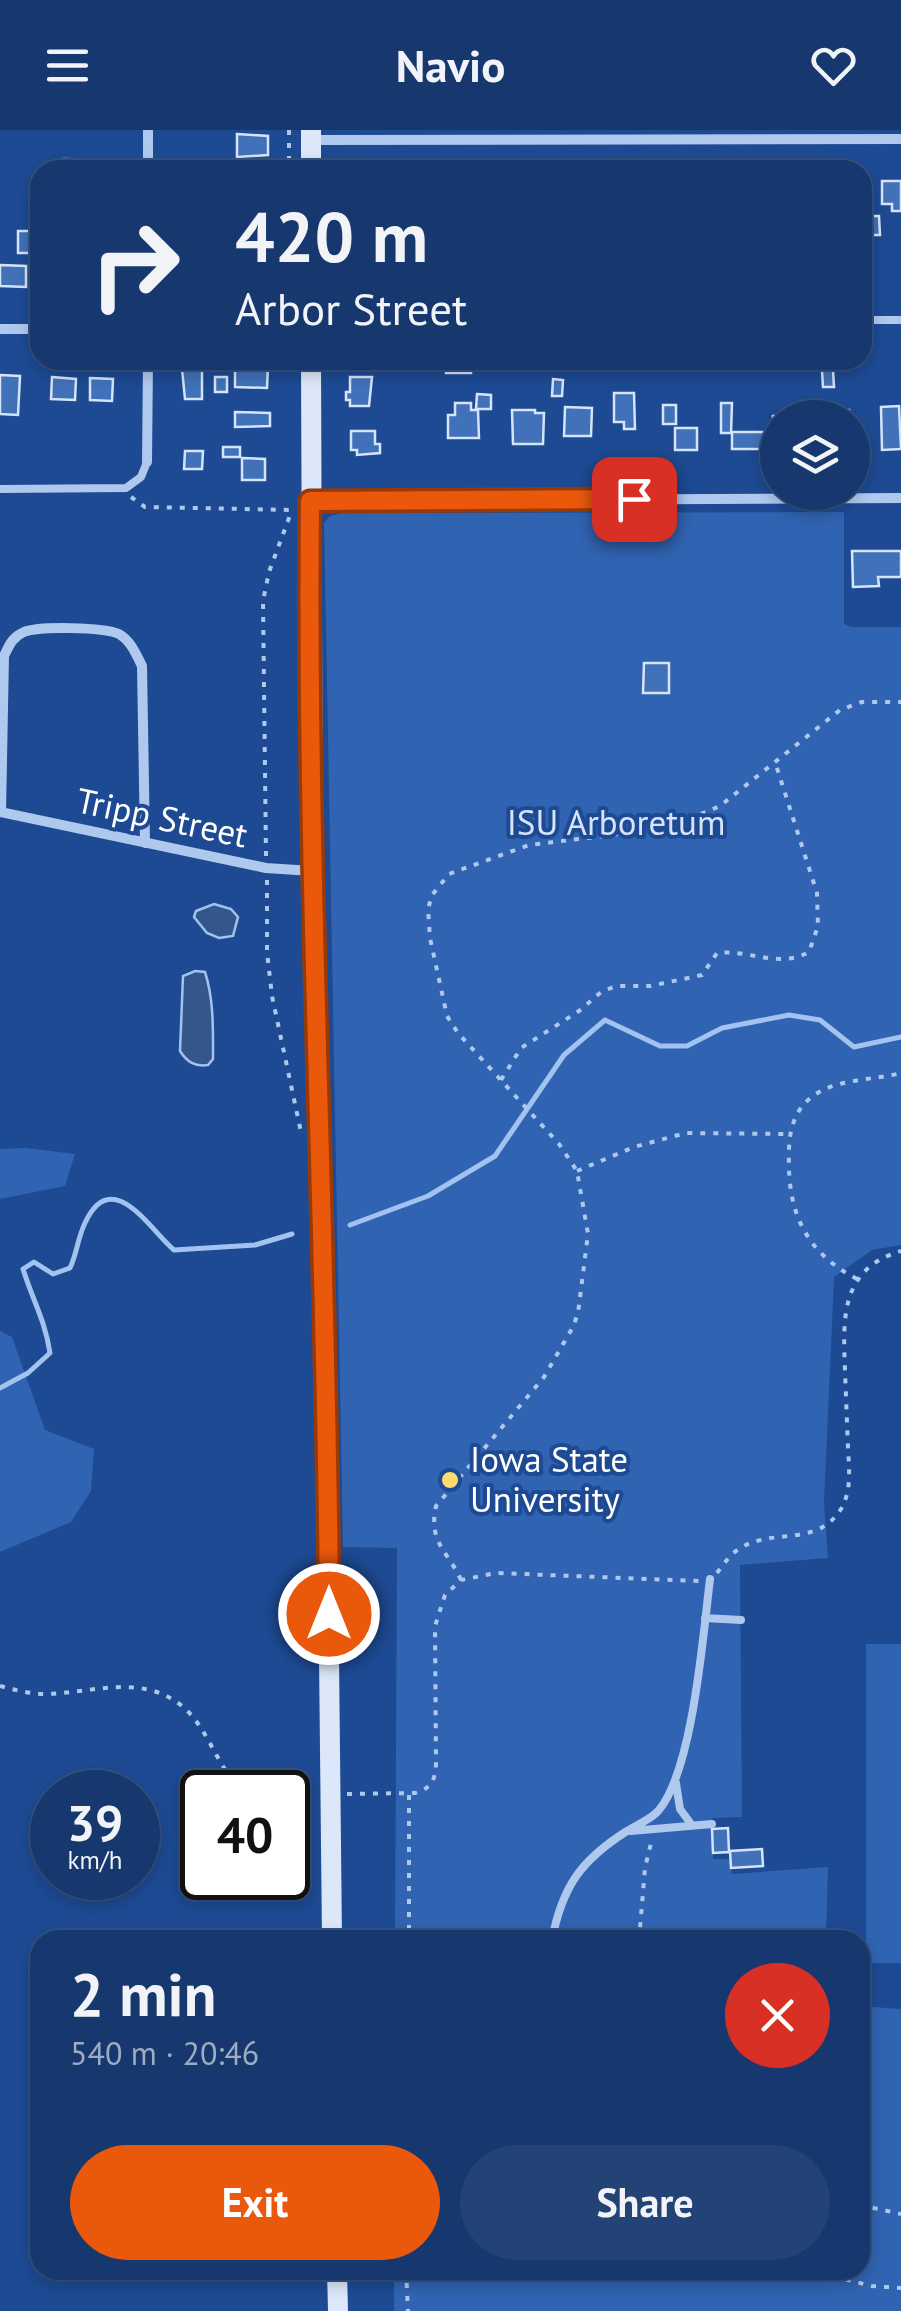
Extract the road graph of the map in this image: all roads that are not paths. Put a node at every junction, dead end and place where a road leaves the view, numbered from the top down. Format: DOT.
graph roads {
  1 [pos="148,130"];
  2 [pos="311,135"];
  3 [pos="901,139"];
  4 [pos="148,160"];
  5 [pos="872,320"];
  6 [pos="901,320"];
  7 [pos="0,329"];
  8 [pos="30,330"];
  9 [pos="148,370"];
  10 [pos="310,370"];
  11 [pos="148,462"];
  12 [pos="0,489"];
  13 [pos="901,498"];
  14 [pos="298,503"];
  15 [pos="1,812"];
  16 [pos="146,842"];
  17 [pos="313,871"];
  18 [pos="710,1579"];
  19 [pos="705,1618"];
  20 [pos="740,1620"];
  21 [pos="676,1780"];
  22 [pos="691,1824"];
  23 [pos="712,1824"];
  24 [pos="626,1831"];
  25 [pos="332,1930"];
  26 [pos="554,1930"];
  27 [pos="338,2280"];
  28 [pos="338,2311"];
  1 -- 4 [label="street"];
  2 -- 3 [label="street"];
  5 -- 6 [label="lane"];
  7 -- 8 [label="street"];
  9 -- 11 [label="street"];
  10 -- 14 [label="street"];
  11 -- 12 [label="lane"];
  13 -- 14 [label="street"];
  14 -- 17 [label="street"];
  15 -- 16 [label="street, Tripp Street"];
  15 -- 16 [label="street"];
  16 -- 17 [label="street, Tripp Street"];
  17 -- 25 [label="street"];
  18 -- 19 [label="lane"];
  19 -- 20 [label="lane"];
  19 -- 21 [label="lane"];
  21 -- 22 [label="lane"];
  21 -- 24 [label="lane"];
  22 -- 23 [label="lane"];
  22 -- 24 [label="lane"];
  24 -- 26 [label="lane"];
  27 -- 28 [label="street"];
}
